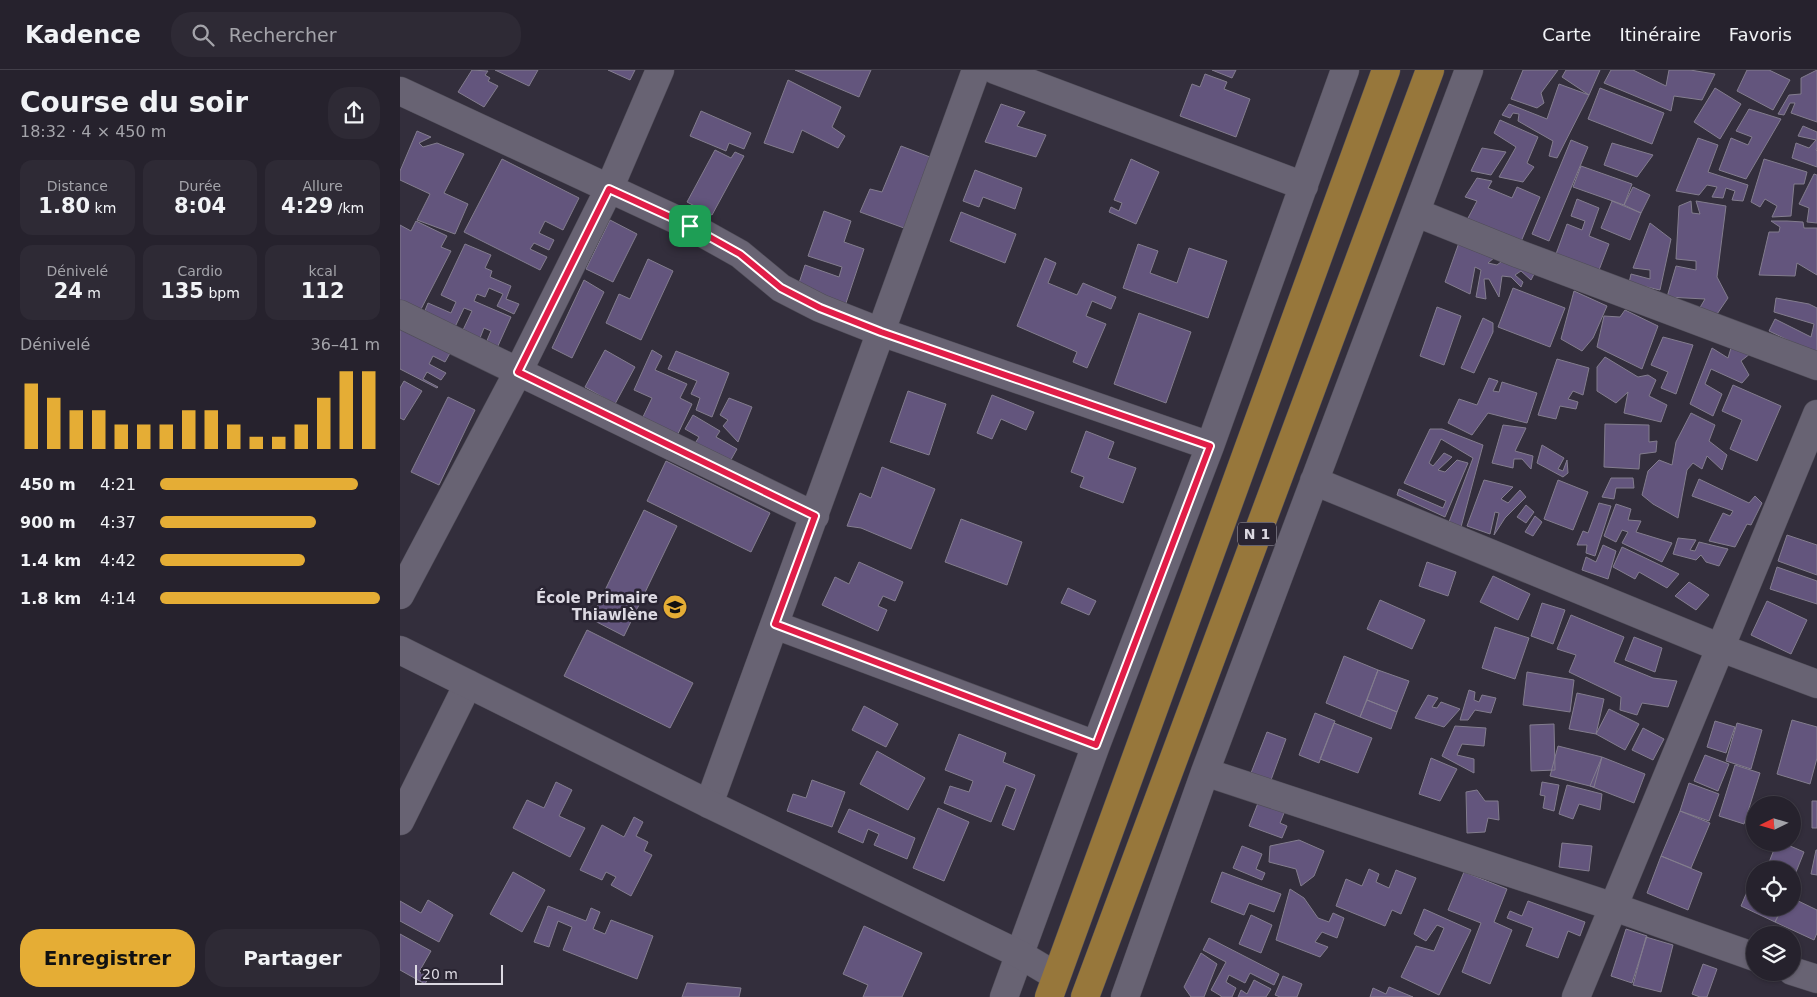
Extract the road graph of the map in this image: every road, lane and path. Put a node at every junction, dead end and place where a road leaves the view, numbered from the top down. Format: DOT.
graph roads {
  1 [pos="660,70"];
  2 [pos="976,70"];
  3 [pos="995,70"];
  4 [pos="1345,70"];
  5 [pos="1386,70"];
  6 [pos="1430,70"];
  7 [pos="1469,70"];
  8 [pos="400,91"];
  9 [pos="1304,186"];
  10 [pos="609,189"];
  11 [pos="1417,213"];
  12 [pos="400,314"];
  13 [pos="881,332"];
  14 [pos="1817,366"];
  15 [pos="518,372"];
  16 [pos="1817,414"];
  17 [pos="1210,446"];
  18 [pos="1314,481"];
  19 [pos="815,516"];
  20 [pos="400,595"];
  21 [pos="775,624"];
  22 [pos="1721,648"];
  23 [pos="400,650"];
  24 [pos="468,684"];
  25 [pos="1817,684"];
  26 [pos="1096,745"];
  27 [pos="1205,772"];
  28 [pos="710,804"];
  29 [pos="400,821"];
  30 [pos="1614,907"];
  31 [pos="1019,954"];
  32 [pos="1746,954"];
  33 [pos="1801,974"];
  34 [pos="1817,980"];
  35 [pos="1053,987"];
  36 [pos="1004,997"];
  37 [pos="1085,997"];
  38 [pos="1124,997"];
  39 [pos="1576,997"];
  1 -- 10 [label="street"];
  2 -- 13 [label="street"];
  3 -- 9 [label="street"];
  4 -- 9 [label="street"];
  5 -- 35 [label="highway, N 1"];
  6 -- 37 [label="highway, N 1"];
  7 -- 11 [label="street"];
  8 -- 10 [label="street"];
  9 -- 17 [label="street"];
  10 -- 13 [label="street"];
  10 -- 15 [label="street"];
  11 -- 14 [label="street"];
  11 -- 18 [label="street"];
  12 -- 15 [label="street"];
  13 -- 17 [label="street"];
  13 -- 19 [label="street"];
  15 -- 19 [label="street"];
  15 -- 20 [label="street"];
  16 -- 22 [label="street"];
  17 -- 26 [label="street"];
  18 -- 22 [label="street"];
  18 -- 27 [label="street"];
  19 -- 21 [label="street"];
  21 -- 26 [label="street"];
  21 -- 28 [label="street"];
  22 -- 25 [label="street"];
  22 -- 30 [label="street"];
  23 -- 24 [label="street"];
  24 -- 28 [label="street"];
  24 -- 29 [label="street"];
  26 -- 31 [label="street"];
  27 -- 30 [label="street"];
  27 -- 38 [label="street"];
  28 -- 31 [label="street"];
  30 -- 32 [label="street"];
  30 -- 39 [label="street"];
  31 -- 35 [label="street"];
  31 -- 36 [label="street"];
  33 -- 34 [label="street"];
}
